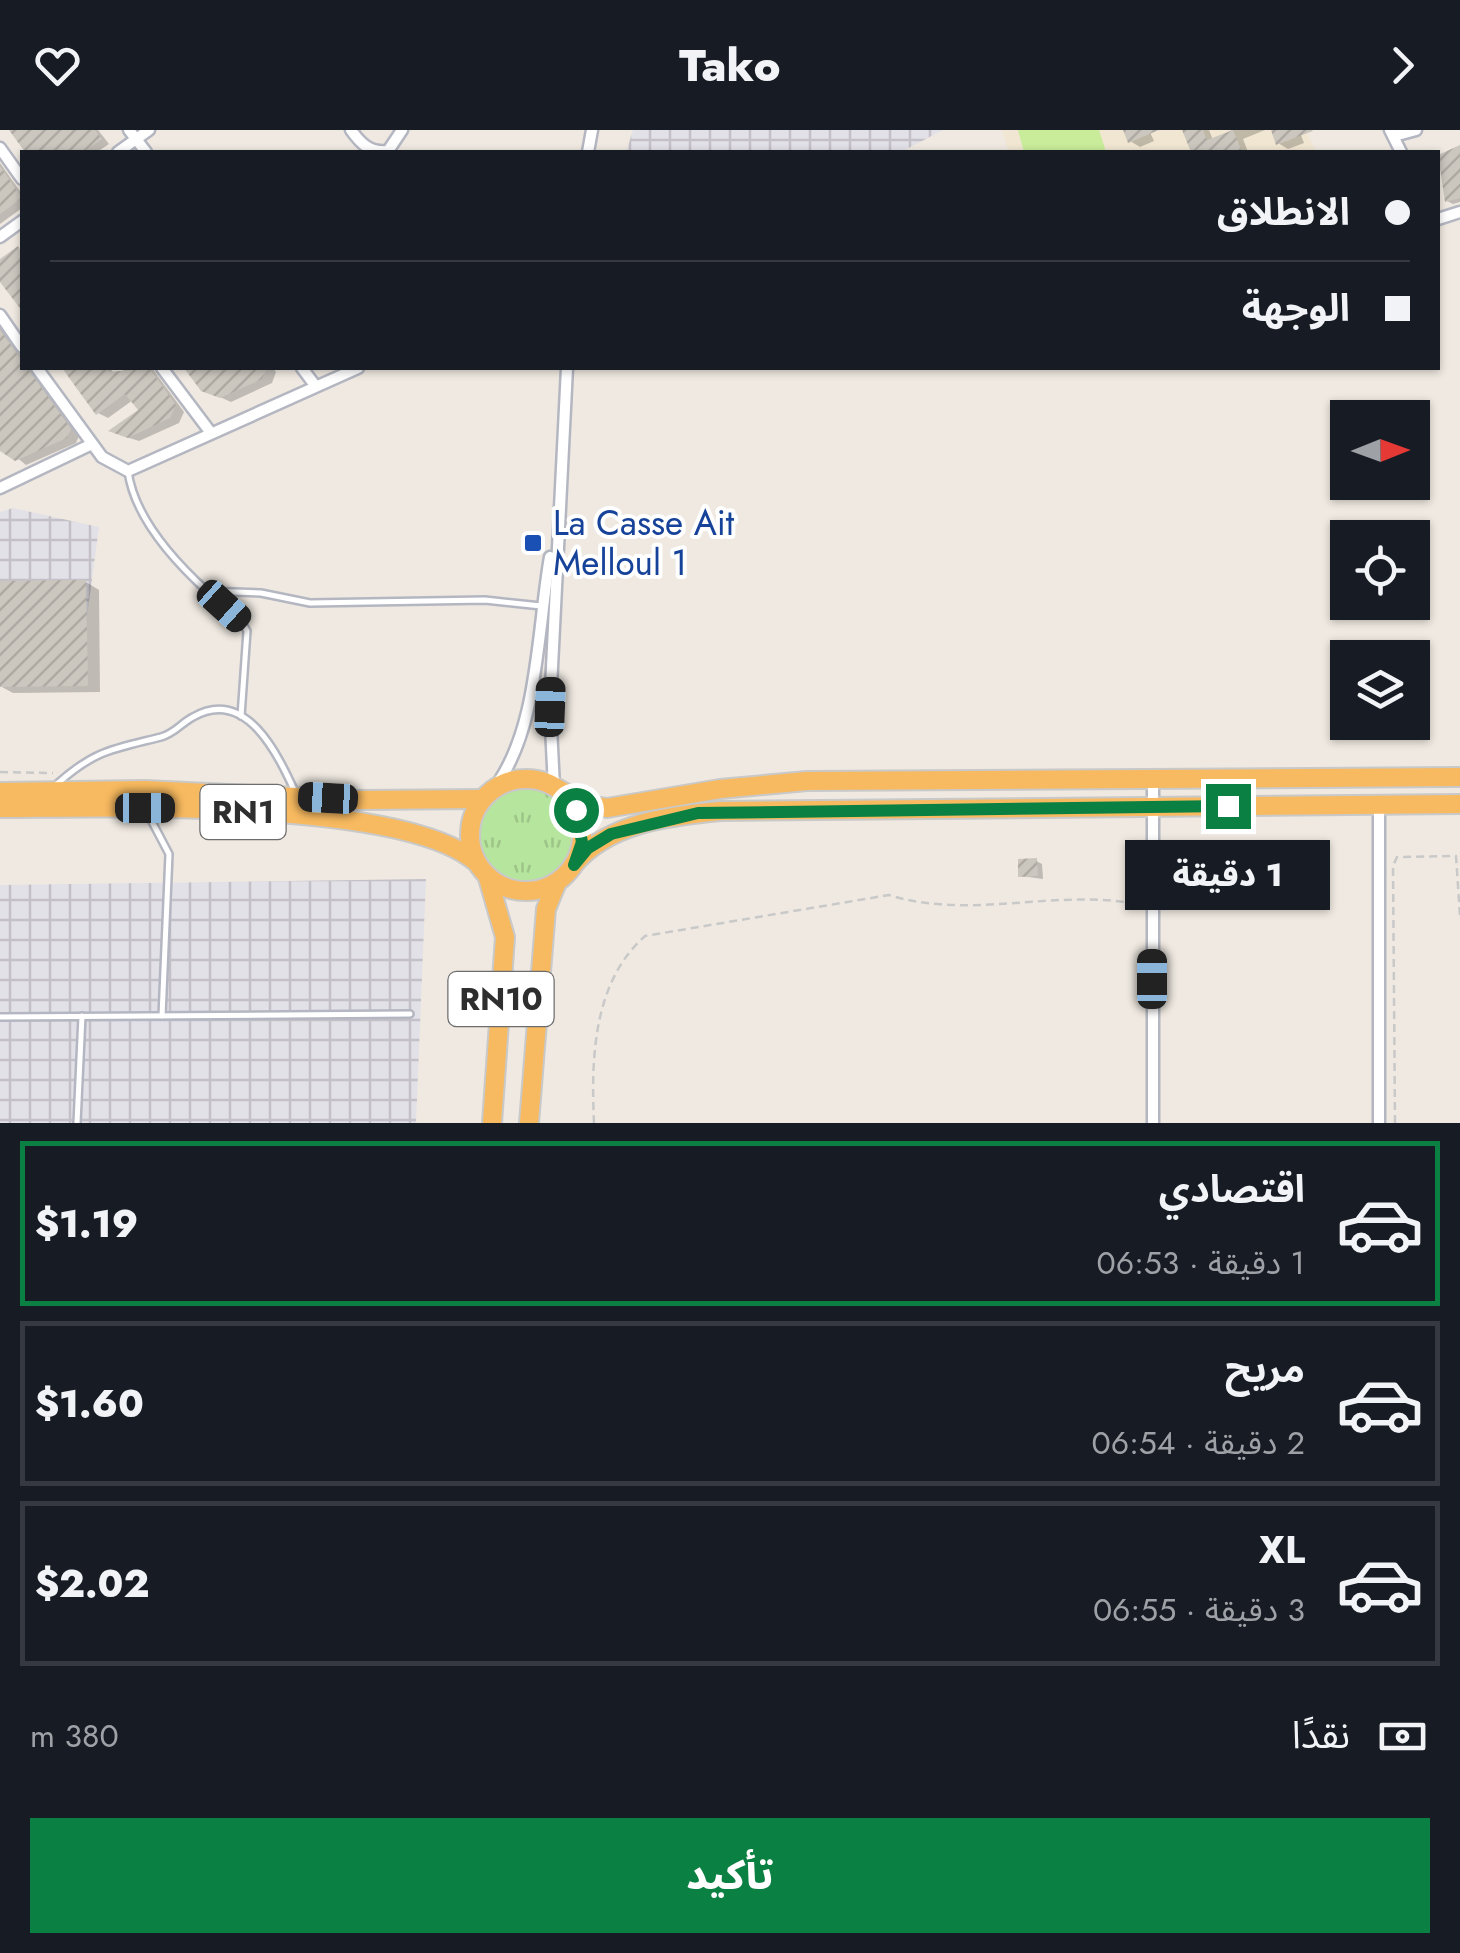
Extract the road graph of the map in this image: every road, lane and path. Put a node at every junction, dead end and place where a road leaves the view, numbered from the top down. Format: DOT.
graph roads {
  1 [pos="150,130"];
  2 [pos="351,130"];
  3 [pos="1416,130"];
  4 [pos="1392,133"];
  5 [pos="133,135"];
  6 [pos="0,148"];
  7 [pos="370,150"];
  8 [pos="20,176"];
  9 [pos="0,316"];
  10 [pos="20,344"];
  11 [pos="38,370"];
  12 [pos="164,370"];
  13 [pos="304,370"];
  14 [pos="352,370"];
  15 [pos="567,370"];
  16 [pos="314,384"];
  17 [pos="211,433"];
  18 [pos="92,444"];
  19 [pos="128,471"];
  20 [pos="2,482"];
  21 [pos="557,517"];
  22 [pos="206,590"];
  23 [pos="541,606"];
  24 [pos="241,716"];
  25 [pos="0,772"];
  26 [pos="68,774"];
  27 [pos="1460,777"];
  28 [pos="1152,780"];
  29 [pos="557,789"];
  30 [pos="49,791"];
  31 [pos="0,792"];
  32 [pos="487,795"];
  33 [pos="297,797"];
  34 [pos="1460,804"];
  35 [pos="1379,805"];
  36 [pos="1152,806"];
  37 [pos="0,808"];
  38 [pos="145,808"];
  39 [pos="1458,856"];
  40 [pos="574,865"];
  41 [pos="482,870"];
  42 [pos="557,882"];
  43 [pos="1152,907"];
  44 [pos="1460,916"];
  45 [pos="410,1014"];
  46 [pos="82,1016"];
  47 [pos="162,1016"];
  48 [pos="0,1017"];
  49 [pos="77,1123"];
  50 [pos="492,1123"];
  51 [pos="529,1123"];
  52 [pos="594,1123"];
  53 [pos="1153,1123"];
  54 [pos="1379,1123"];
  55 [pos="1395,1123"];
  1 -- 5 [label="street"];
  2 -- 7 [label="street"];
  3 -- 4 [label="street"];
  6 -- 8 [label="street"];
  9 -- 10 [label="street"];
  11 -- 18 [label="street"];
  12 -- 17 [label="street"];
  13 -- 16 [label="street"];
  14 -- 16 [label="street"];
  15 -- 21 [label="street"];
  16 -- 17 [label="street"];
  17 -- 19 [label="street"];
  18 -- 19 [label="street"];
  18 -- 20 [label="street"];
  19 -- 22 [label="lane"];
  21 -- 23 [label="street"];
  21 -- 29 [label="street"];
  22 -- 23 [label="lane"];
  22 -- 24 [label="lane"];
  23 -- 32 [label="street"];
  24 -- 26 [label="lane"];
  24 -- 33 [label="lane"];
  25 -- 26 [label="path"];
  26 -- 30 [label="lane"];
  27 -- 28 [label="highway, RN1"];
  28 -- 29 [label="highway, RN1"];
  28 -- 36 [label="street"];
  29 -- 32 [label="highway, RN1"];
  29 -- 40 [label="highway"];
  30 -- 31 [label="highway, RN1"];
  30 -- 33 [label="highway, RN1"];
  32 -- 33 [label="highway, RN1"];
  32 -- 41 [label="highway"];
  34 -- 35 [label="highway"];
  35 -- 36 [label="highway"];
  35 -- 54 [label="street"];
  36 -- 40 [label="highway"];
  36 -- 43 [label="street"];
  37 -- 38 [label="highway, RN1"];
  38 -- 41 [label="highway, RN1"];
  38 -- 47 [label="lane"];
  39 -- 44 [label="path"];
  39 -- 55 [label="path"];
  40 -- 42 [label="highway"];
  41 -- 42 [label="highway, RN1"];
  41 -- 50 [label="highway, RN10"];
  42 -- 51 [label="highway, RN10"];
  43 -- 52 [label="path"];
  43 -- 53 [label="street"];
  45 -- 47 [label="lane"];
  46 -- 47 [label="lane"];
  46 -- 48 [label="lane"];
  46 -- 49 [label="lane"];
}
